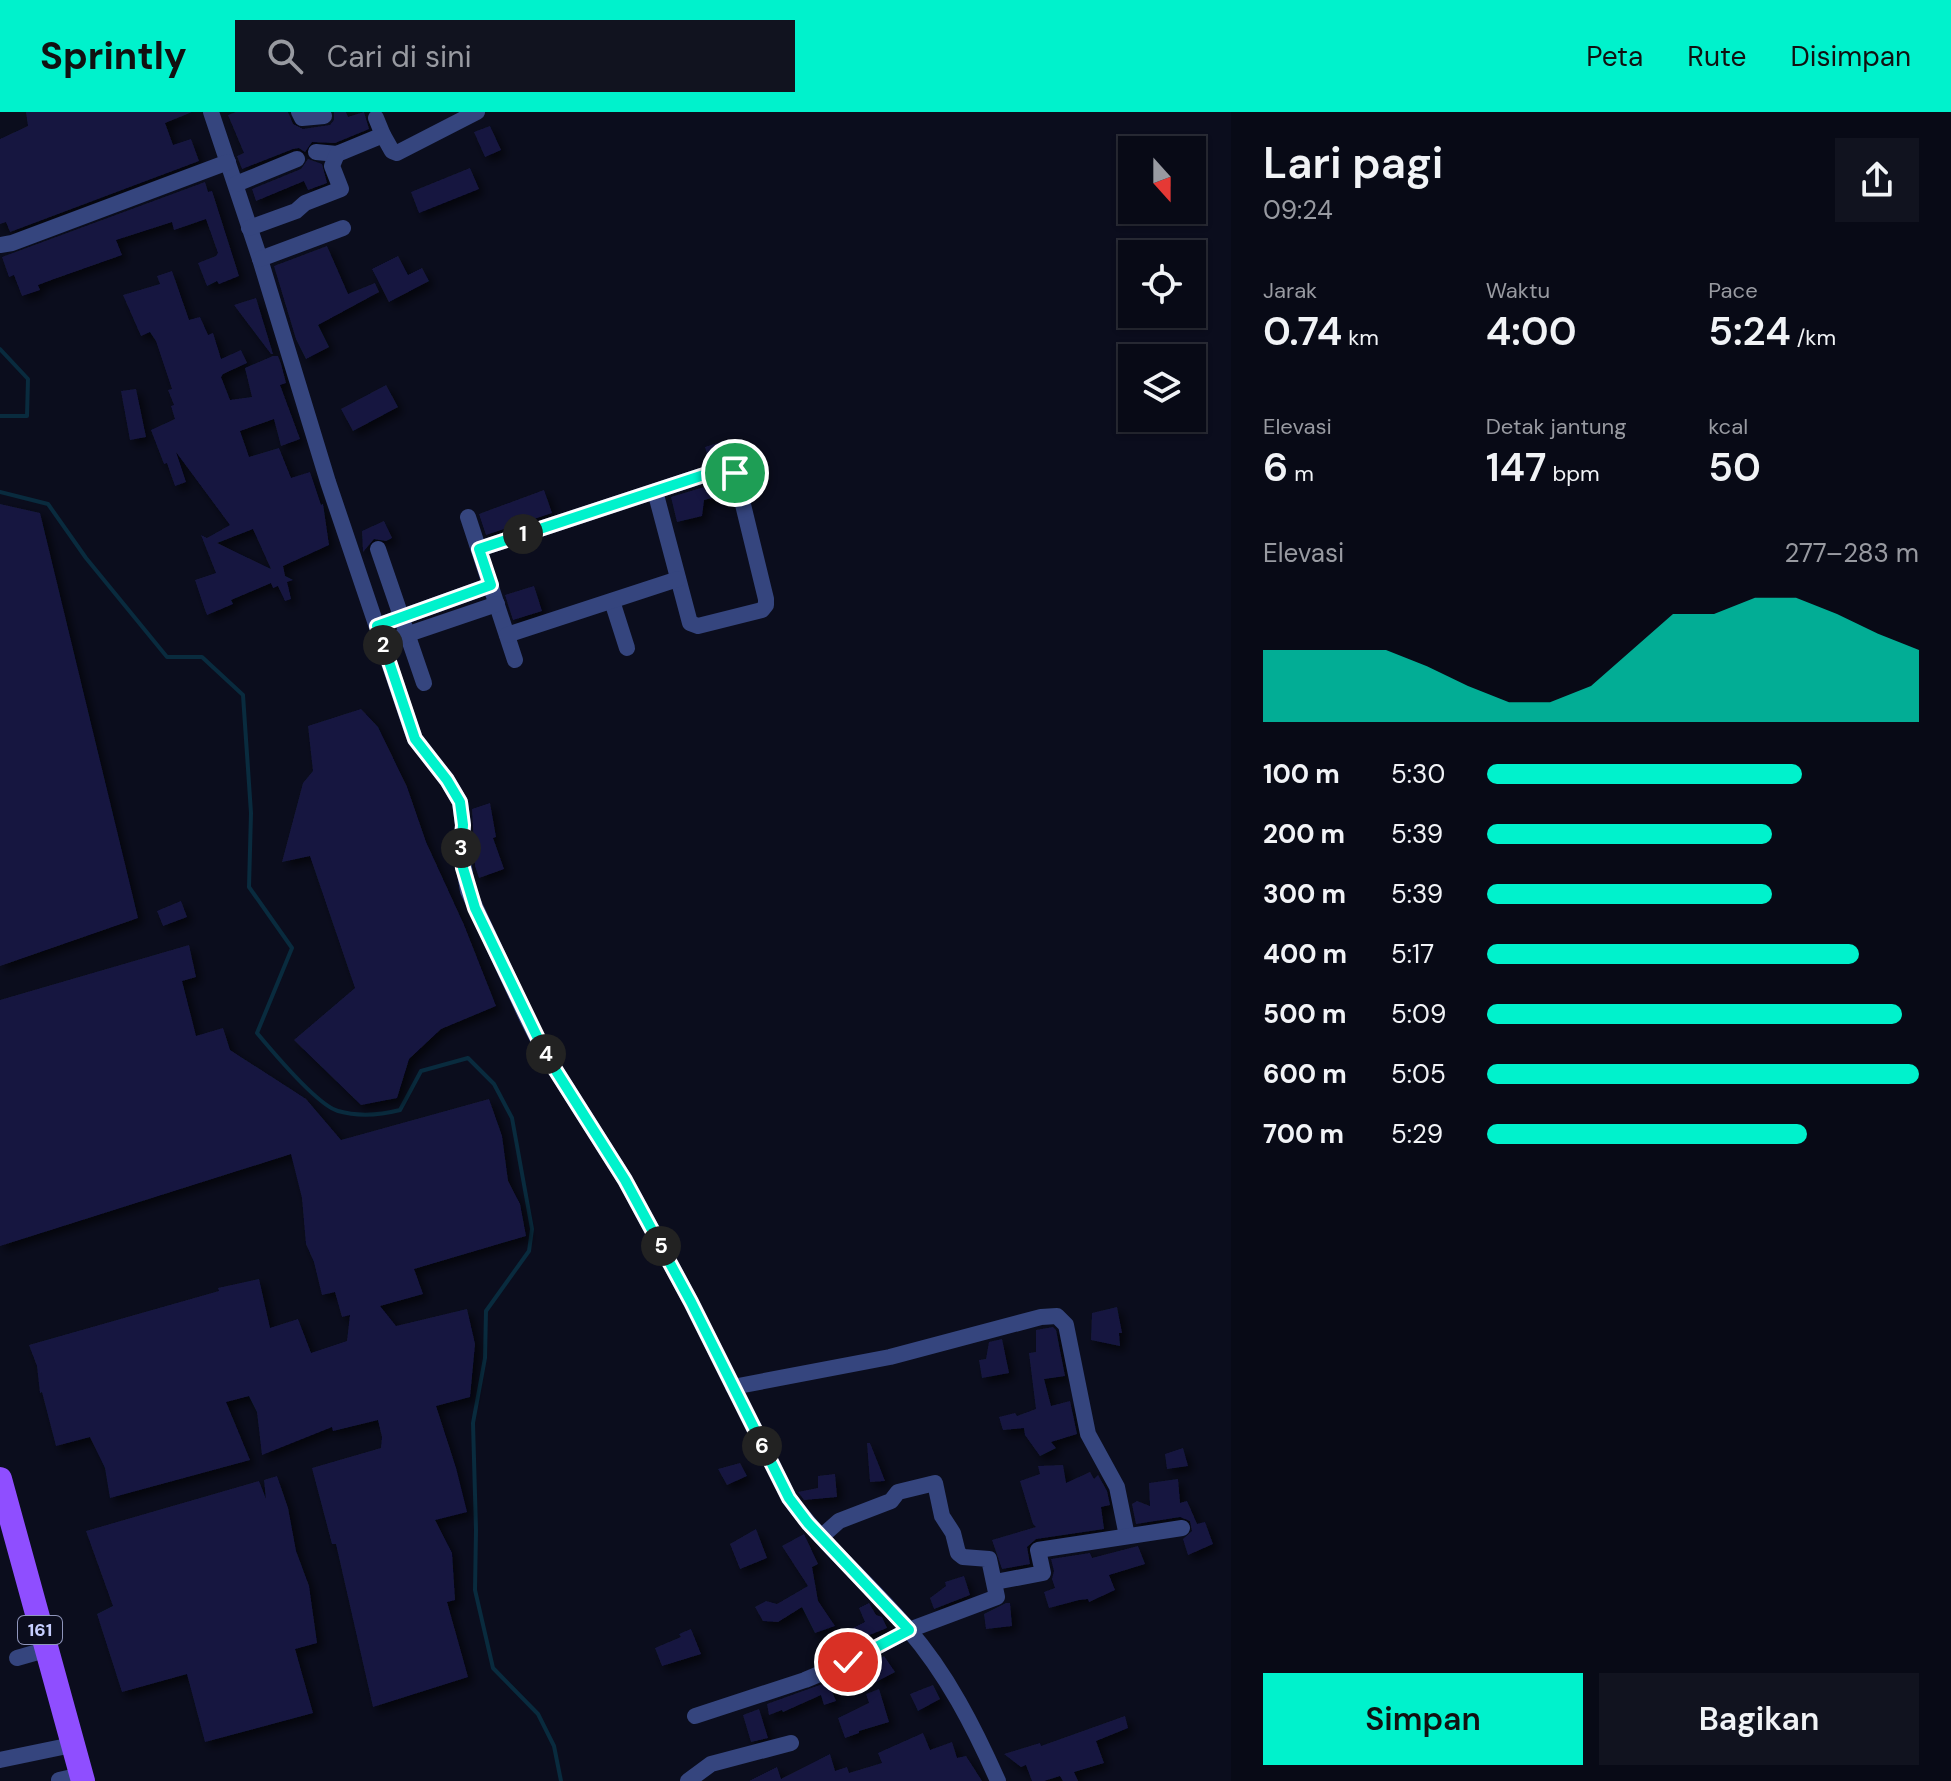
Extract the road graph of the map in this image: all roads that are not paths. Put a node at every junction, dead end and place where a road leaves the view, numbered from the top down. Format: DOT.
graph roads {
  1 [pos="299,112"];
  2 [pos="477,112"];
  3 [pos="217,114"];
  4 [pos="324,116"];
  5 [pos="376,118"];
  6 [pos="383,135"];
  7 [pos="316,152"];
  8 [pos="337,154"];
  9 [pos="297,159"];
  10 [pos="228,162"];
  11 [pos="236,184"];
  12 [pos="249,228"];
  13 [pos="343,228"];
  14 [pos="0,245"];
  15 [pos="260,259"];
  16 [pos="655,491"];
  17 [pos="468,517"];
  18 [pos="378,549"];
  19 [pos="479,549"];
  20 [pos="678,579"];
  21 [pos="491,585"];
  22 [pos="612,601"];
  23 [pos="497,604"];
  24 [pos="402,617"];
  25 [pos="407,634"];
  26 [pos="380,635"];
  27 [pos="507,635"];
  28 [pos="627,648"];
  29 [pos="515,660"];
  30 [pos="424,683"];
  31 [pos="733,1387"];
  32 [pos="0,1479"];
  33 [pos="1182,1528"];
  34 [pos="1127,1536"];
  35 [pos="821,1537"];
  36 [pos="995,1582"];
  37 [pos="909,1630"];
  38 [pos="695,1716"];
  39 [pos="791,1743"];
  40 [pos="55,1750"];
  41 [pos="0,1760"];
  42 [pos="74,1779"];
  43 [pos="688,1781"];
  44 [pos="998,1781"];
  1 -- 4 [label="street"];
  2 -- 6 [label="street"];
  3 -- 10 [label="street"];
  5 -- 6 [label="street"];
  6 -- 8 [label="street"];
  7 -- 8 [label="street"];
  8 -- 12 [label="street"];
  9 -- 11 [label="street"];
  10 -- 11 [label="street"];
  10 -- 14 [label="street"];
  11 -- 12 [label="street"];
  12 -- 15 [label="street"];
  13 -- 15 [label="street"];
  15 -- 26 [label="street"];
  16 -- 19 [label="street"];
  16 -- 20 [label="street"];
  16 -- 20 [label="street"];
  17 -- 19 [label="street"];
  18 -- 24 [label="street"];
  19 -- 21 [label="street"];
  20 -- 22 [label="street"];
  21 -- 23 [label="street"];
  21 -- 24 [label="street"];
  22 -- 27 [label="street"];
  22 -- 28 [label="street"];
  23 -- 25 [label="street"];
  23 -- 27 [label="street"];
  24 -- 25 [label="street"];
  24 -- 26 [label="street"];
  25 -- 26 [label="street"];
  25 -- 30 [label="street"];
  26 -- 31 [label="street"];
  27 -- 29 [label="street"];
  31 -- 34 [label="street"];
  31 -- 35 [label="street"];
  32 -- 40 [label="main road, 161"];
  33 -- 34 [label="street"];
  34 -- 36 [label="street"];
  35 -- 36 [label="street"];
  35 -- 37 [label="street"];
  36 -- 37 [label="street"];
  37 -- 38 [label="street"];
  37 -- 44 [label="street"];
  39 -- 43 [label="street"];
  40 -- 41 [label="street"];
  40 -- 42 [label="main road, 161"];
}
